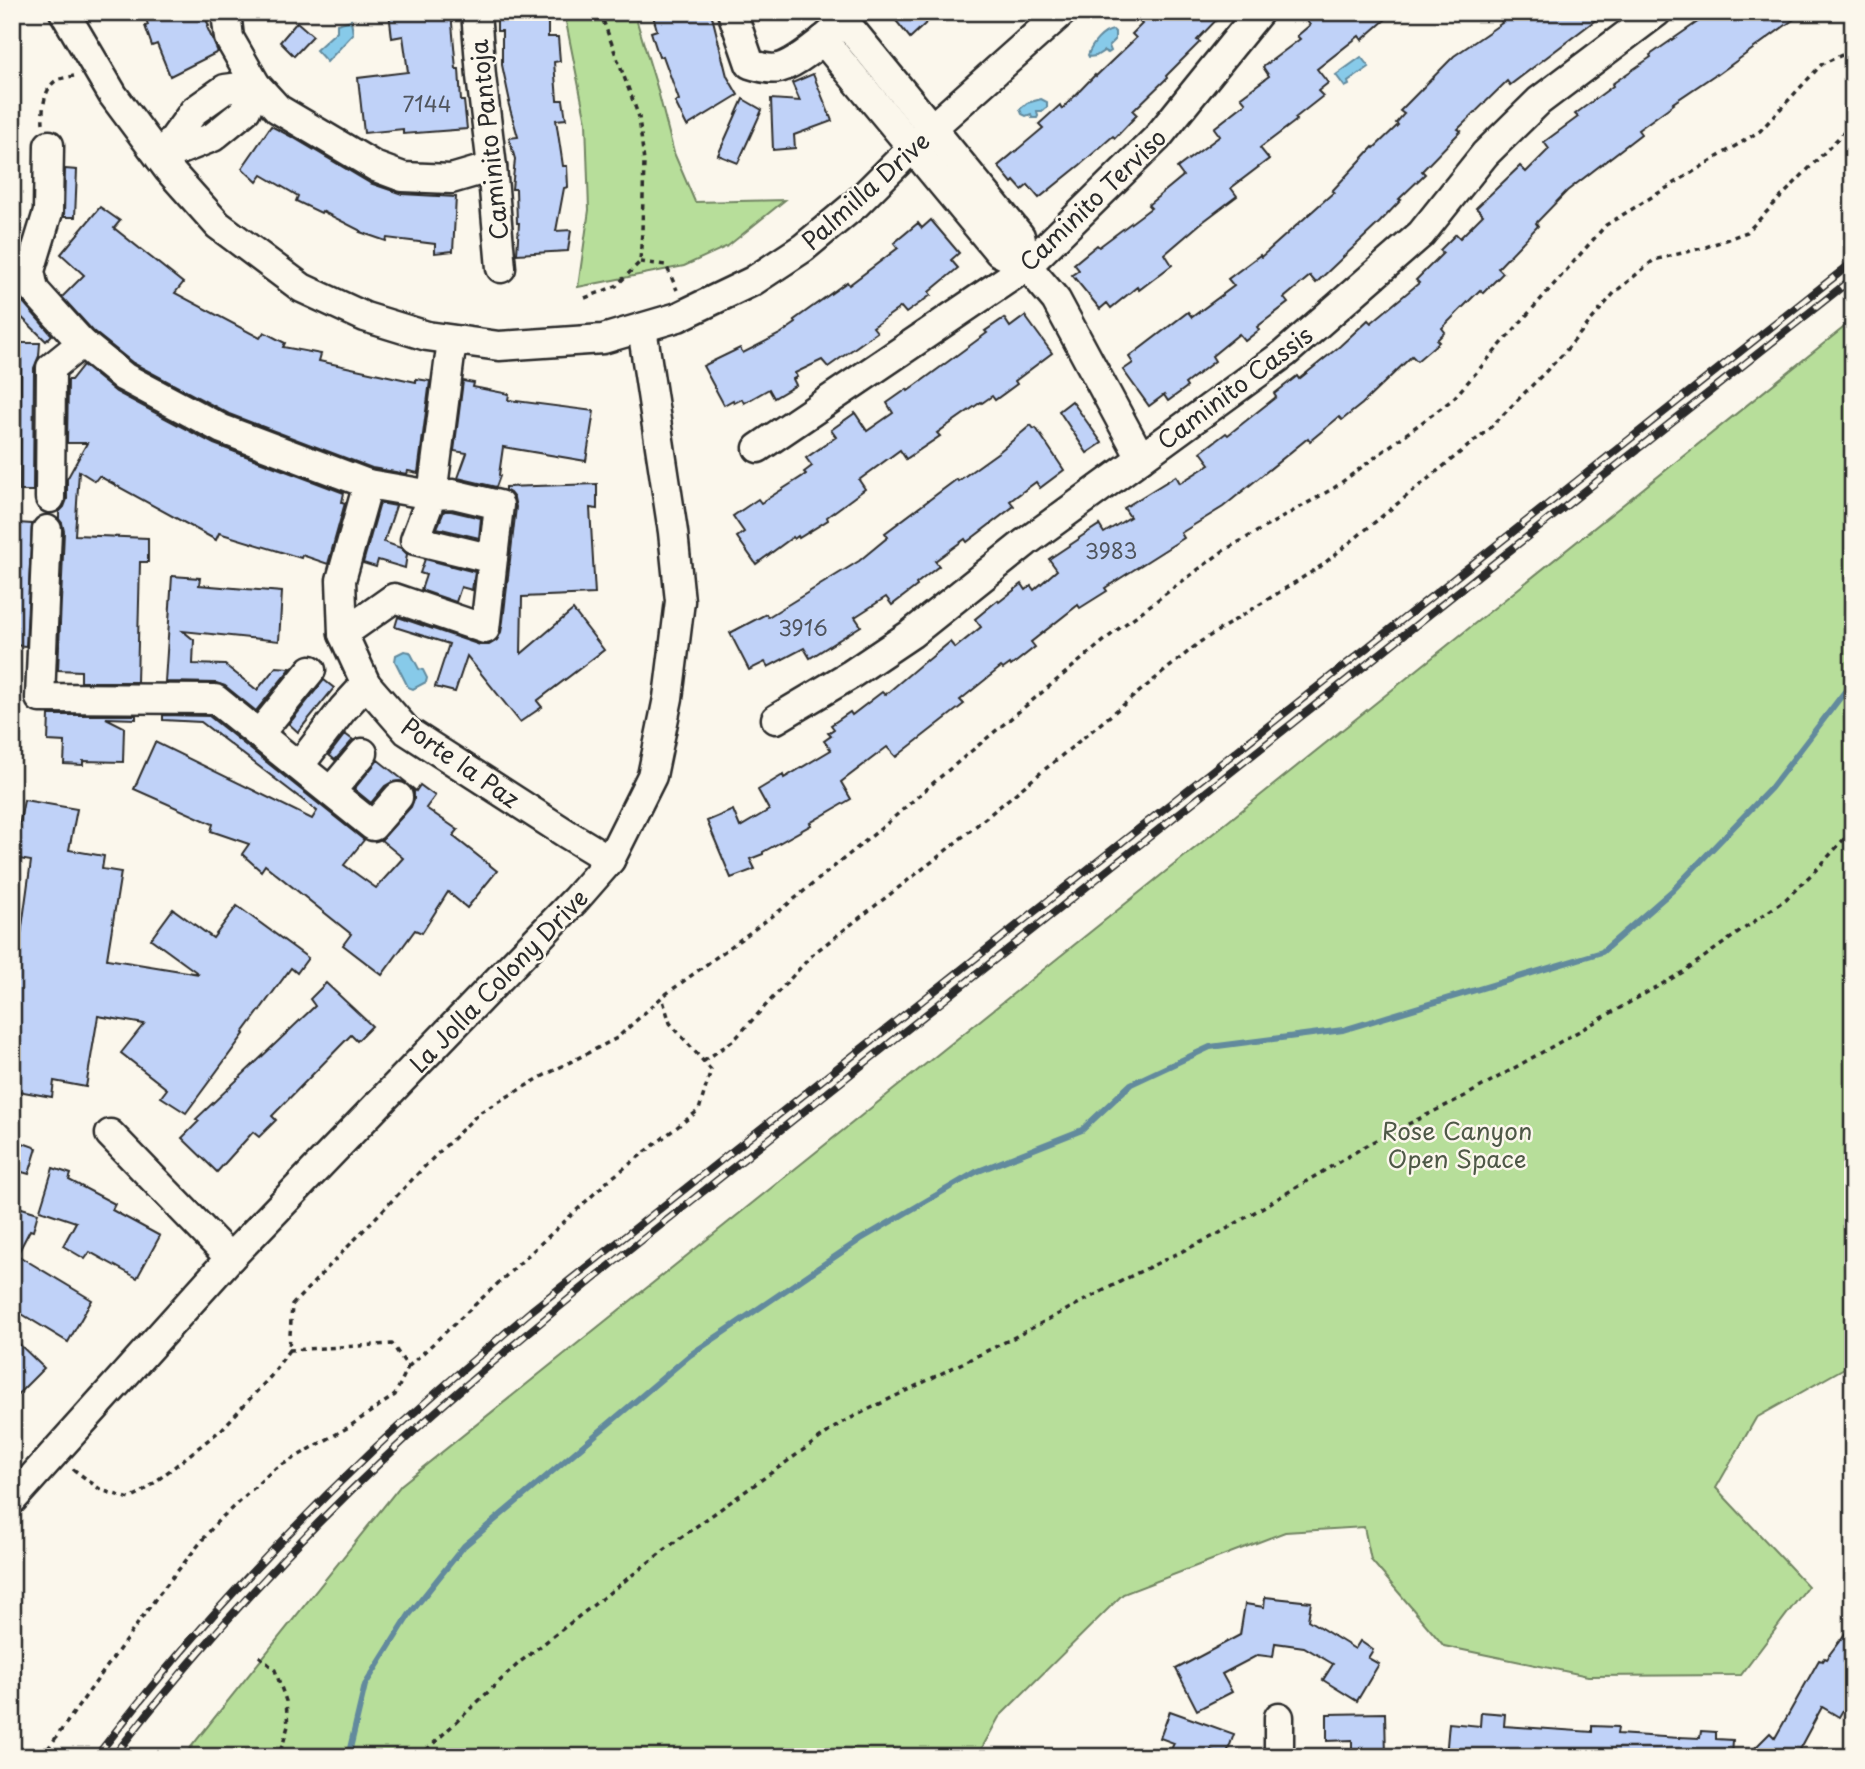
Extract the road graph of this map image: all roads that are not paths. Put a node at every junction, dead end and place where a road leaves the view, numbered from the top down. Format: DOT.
graph roads {
  1 [pos="64,12"];
  2 [pos="226,12"];
  3 [pos="476,12"];
  4 [pos="732,12"];
  5 [pos="1062,12"];
  6 [pos="1259,12"];
  7 [pos="1657,12"];
  8 [pos="849,17"];
  9 [pos="823,40"];
  10 [pos="256,85"];
  11 [pos="932,128"];
  12 [pos="50,145"];
  13 [pos="912,148"];
  14 [pos="160,158"];
  15 [pos="492,167"];
  16 [pos="1027,266"];
  17 [pos="501,268"];
  18 [pos="642,328"];
  19 [pos="452,340"];
  20 [pos="82,343"];
  21 [pos="758,448"];
  22 [pos="1140,458"];
  23 [pos="368,484"];
  24 [pos="432,495"];
  25 [pos="50,498"];
  26 [pos="47,530"];
  27 [pos="492,559"];
  28 [pos="342,634"];
  29 [pos="311,670"];
  30 [pos="366,684"];
  31 [pos="776,719"];
  32 [pos="258,734"];
  33 [pos="363,753"];
  34 [pos="299,766"];
  35 [pos="331,791"];
  36 [pos="398,797"];
  37 [pos="610,860"];
  38 [pos="110,1134"];
  39 [pos="230,1258"];
  40 [pos="12,1500"];
  41 [pos="1279,1717"];
  42 [pos="1279,1757"];
  1 -- 14 [label="street, Palmilla Drive"];
  2 -- 10 [label="street"];
  3 -- 15 [label="street, Caminito Pantoja"];
  4 -- 9 [label="street"];
  5 -- 11 [label="street, Palmilla Drive"];
  6 -- 16 [label="street, Caminito Terviso"];
  7 -- 22 [label="street, Caminito Cassis"];
  8 -- 9 [label="street"];
  8 -- 11 [label="street"];
  9 -- 13 [label="street"];
  10 -- 14 [label="street"];
  10 -- 15 [label="street"];
  11 -- 13 [label="street, Palmilla Drive"];
  11 -- 16 [label="street"];
  12 -- 20 [label="street"];
  13 -- 16 [label="street"];
  13 -- 18 [label="street, Palmilla Drive"];
  14 -- 19 [label="street, Palmilla Drive"];
  15 -- 17 [label="street, Caminito Pantoja"];
  16 -- 21 [label="street, Caminito Terviso"];
  16 -- 22 [label="street"];
  18 -- 19 [label="street, Palmilla Drive"];
  18 -- 37 [label="street, La Jolla Colony Drive"];
  19 -- 24 [label="street"];
  20 -- 23 [label="street"];
  20 -- 25 [label="street"];
  22 -- 31 [label="street, Caminito Cassis"];
  23 -- 24 [label="street"];
  23 -- 28 [label="street"];
  24 -- 27 [label="street"];
  24 -- 27 [label="street"];
  26 -- 32 [label="street"];
  27 -- 28 [label="street"];
  28 -- 30 [label="street, Porte la Paz"];
  29 -- 32 [label="street"];
  30 -- 34 [label="street"];
  30 -- 37 [label="street, Porte la Paz"];
  32 -- 34 [label="street"];
  33 -- 35 [label="street"];
  34 -- 35 [label="street"];
  35 -- 36 [label="street"];
  37 -- 39 [label="street, La Jolla Colony Drive"];
  38 -- 39 [label="street"];
  39 -- 40 [label="street, La Jolla Colony Drive"];
  41 -- 42 [label="street"];
}
